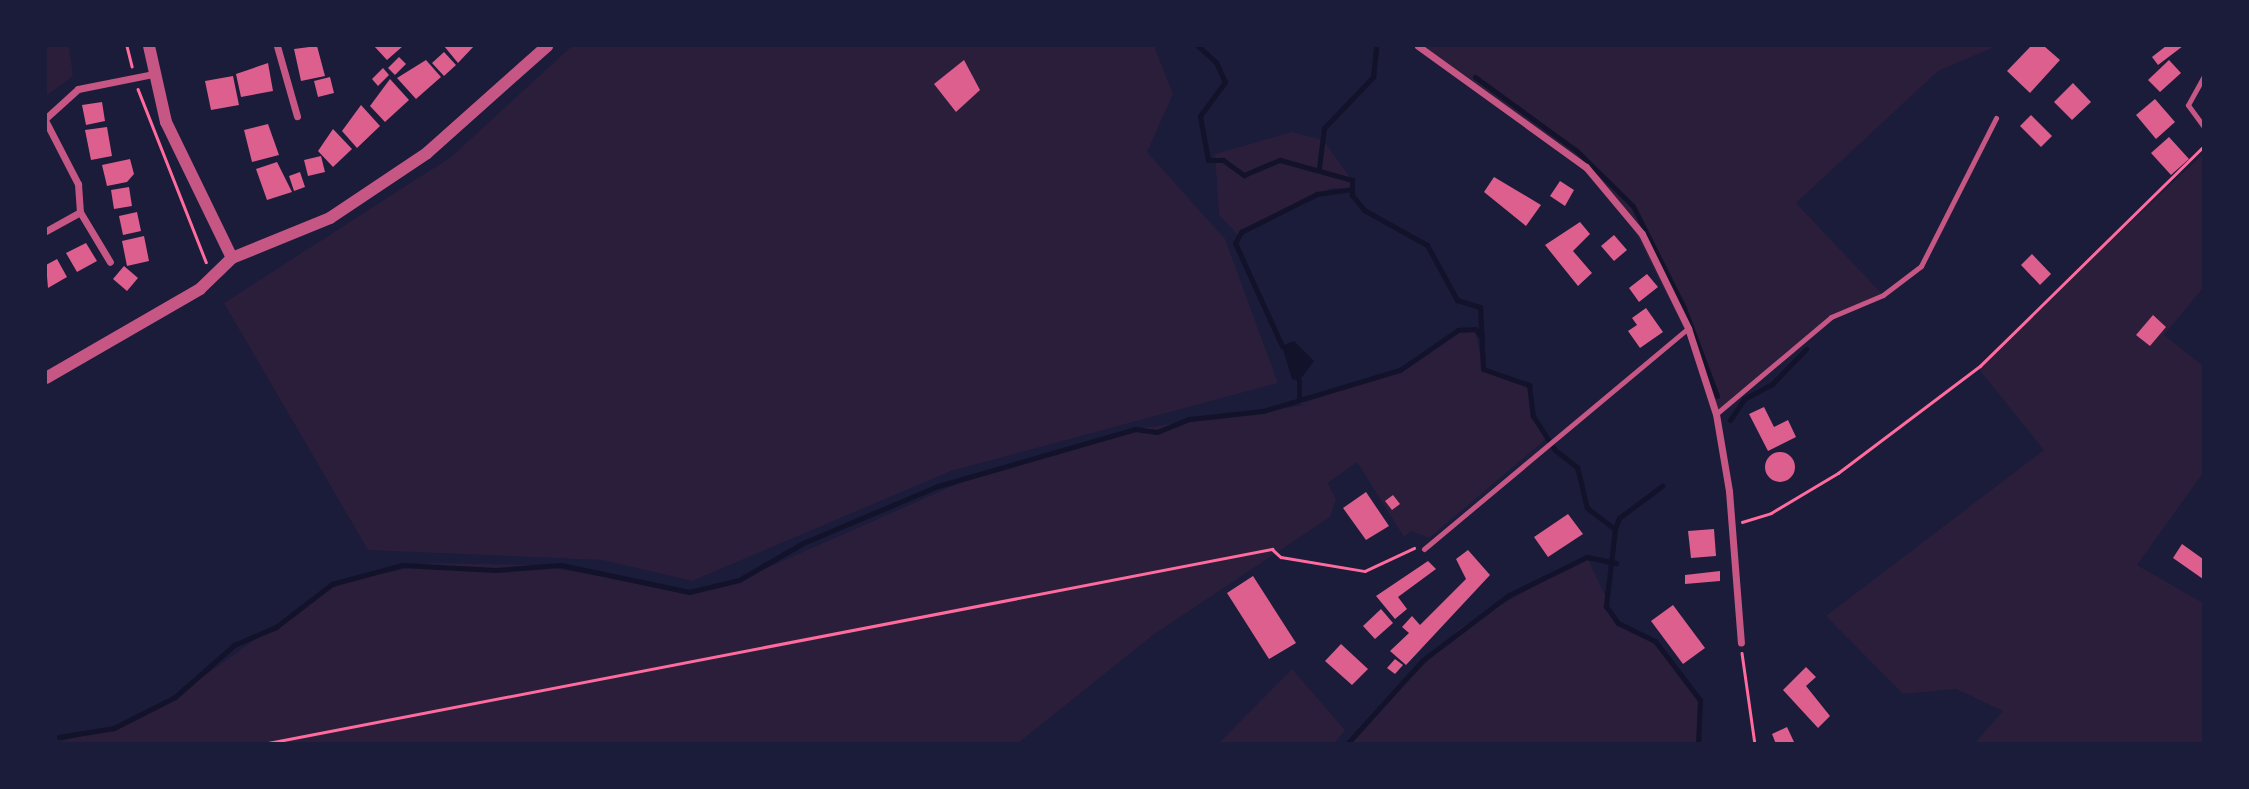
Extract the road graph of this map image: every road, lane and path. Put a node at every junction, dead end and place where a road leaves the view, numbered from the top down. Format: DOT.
graph roads {
  1 [pos="127,46"];
  2 [pos="149,46"];
  3 [pos="277,46"];
  4 [pos="547,46"];
  5 [pos="1418,46"];
  6 [pos="153,74"];
  7 [pos="134,76"];
  8 [pos="2203,76"];
  9 [pos="297,116"];
  10 [pos="1996,118"];
  11 [pos="46,120"];
  12 [pos="2203,127"];
  13 [pos="2203,146"];
  14 [pos="80,212"];
  15 [pos="46,231"];
  16 [pos="232,258"];
  17 [pos="110,262"];
  18 [pos="213,278"];
  19 [pos="1688,328"];
  20 [pos="46,378"];
  21 [pos="1716,414"];
  22 [pos="1732,525"];
  23 [pos="1424,549"];
  24 [pos="1741,643"];
  25 [pos="263,744"];
  26 [pos="1755,744"];
  1 -- 7 [label="path"];
  2 -- 6 [label="street"];
  3 -- 9 [label="street"];
  4 -- 16 [label="street"];
  5 -- 19 [label="street"];
  6 -- 7 [label="street"];
  6 -- 16 [label="street"];
  7 -- 11 [label="street"];
  7 -- 18 [label="path"];
  8 -- 12 [label="lane"];
  10 -- 21 [label="lane"];
  11 -- 14 [label="street"];
  13 -- 22 [label="path"];
  14 -- 15 [label="street"];
  14 -- 17 [label="street"];
  16 -- 18 [label="street"];
  18 -- 20 [label="street"];
  19 -- 21 [label="street"];
  19 -- 23 [label="lane"];
  21 -- 22 [label="street"];
  22 -- 24 [label="street"];
  23 -- 25 [label="path"];
  24 -- 26 [label="path"];
}
